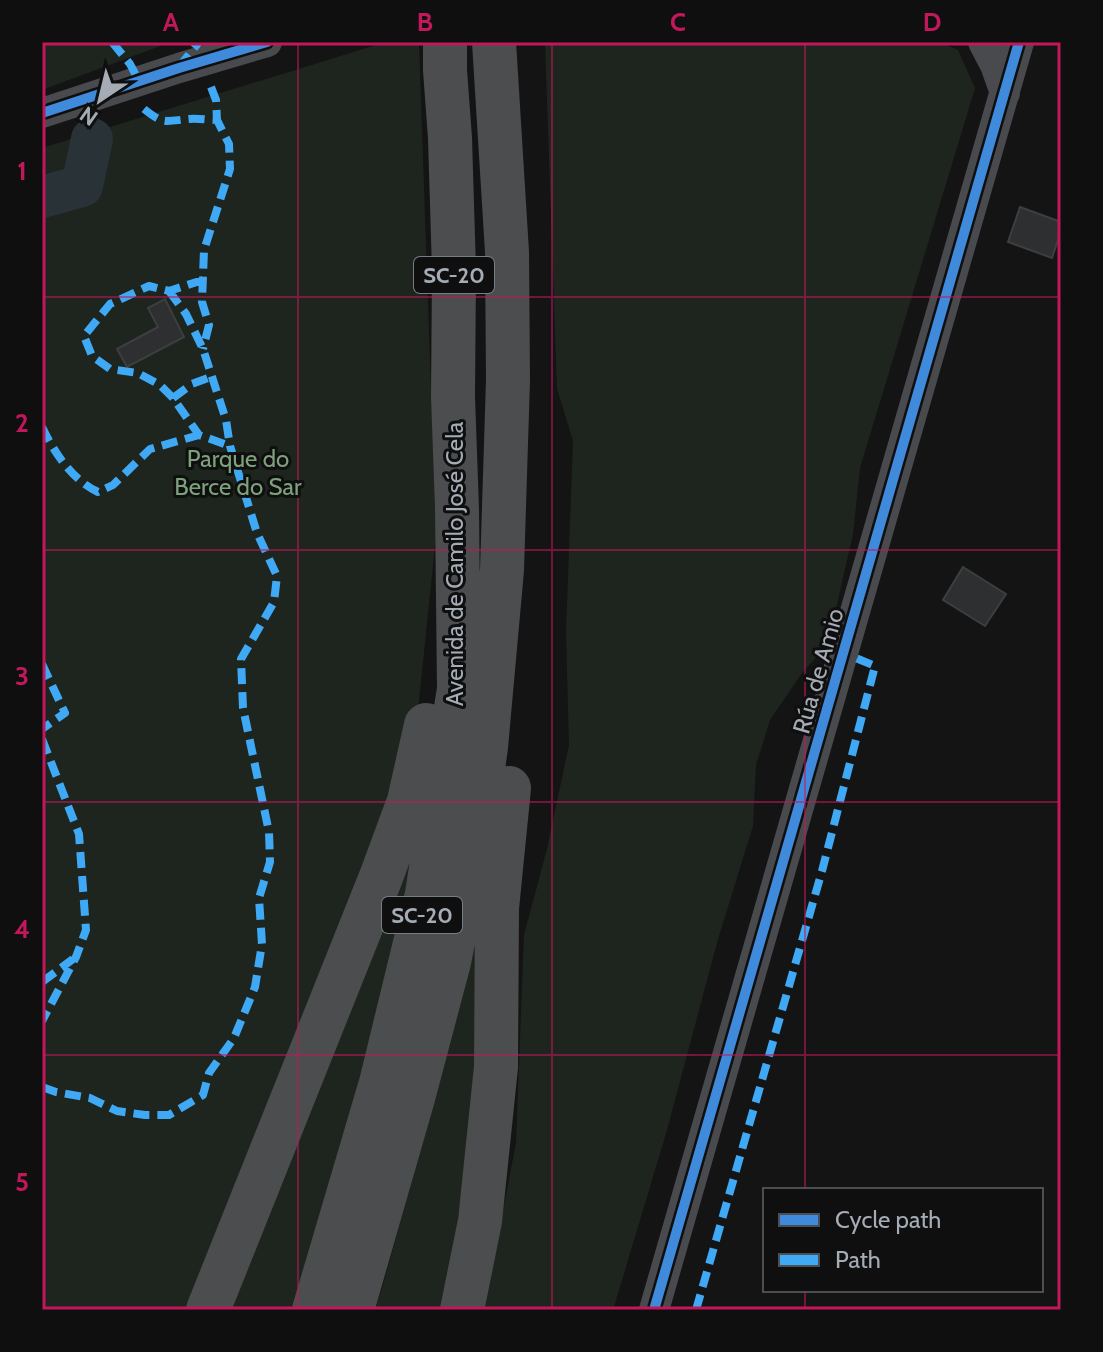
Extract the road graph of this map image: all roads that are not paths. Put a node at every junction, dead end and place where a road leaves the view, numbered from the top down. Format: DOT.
graph roads {
  1 [pos="267,42"];
  2 [pos="445,42"];
  3 [pos="494,42"];
  4 [pos="983,42"];
  5 [pos="1019,42"];
  6 [pos="1005,93"];
  7 [pos="42,113"];
  8 [pos="457,509"];
  9 [pos="502,570"];
  10 [pos="208,1310"];
  11 [pos="314,1310"];
  12 [pos="352,1310"];
  13 [pos="462,1310"];
  14 [pos="654,1310"];
  1 -- 7 [label="street"];
  2 -- 8 [label="highway, Avenida de Camilo José Cela / SC-20"];
  3 -- 9 [label="highway, Avenida de Camilo José Cela / SC-20"];
  4 -- 6 [label="street"];
  5 -- 6 [label="street, Rúa de Amio"];
  6 -- 14 [label="street, Rúa de Amio"];
  8 -- 10 [label="highway"];
  8 -- 11 [label="highway, Avenida de Camilo José Cela / SC-20"];
  9 -- 12 [label="highway, Avenida de Camilo José Cela / SC-20"];
  9 -- 13 [label="highway"];
}
